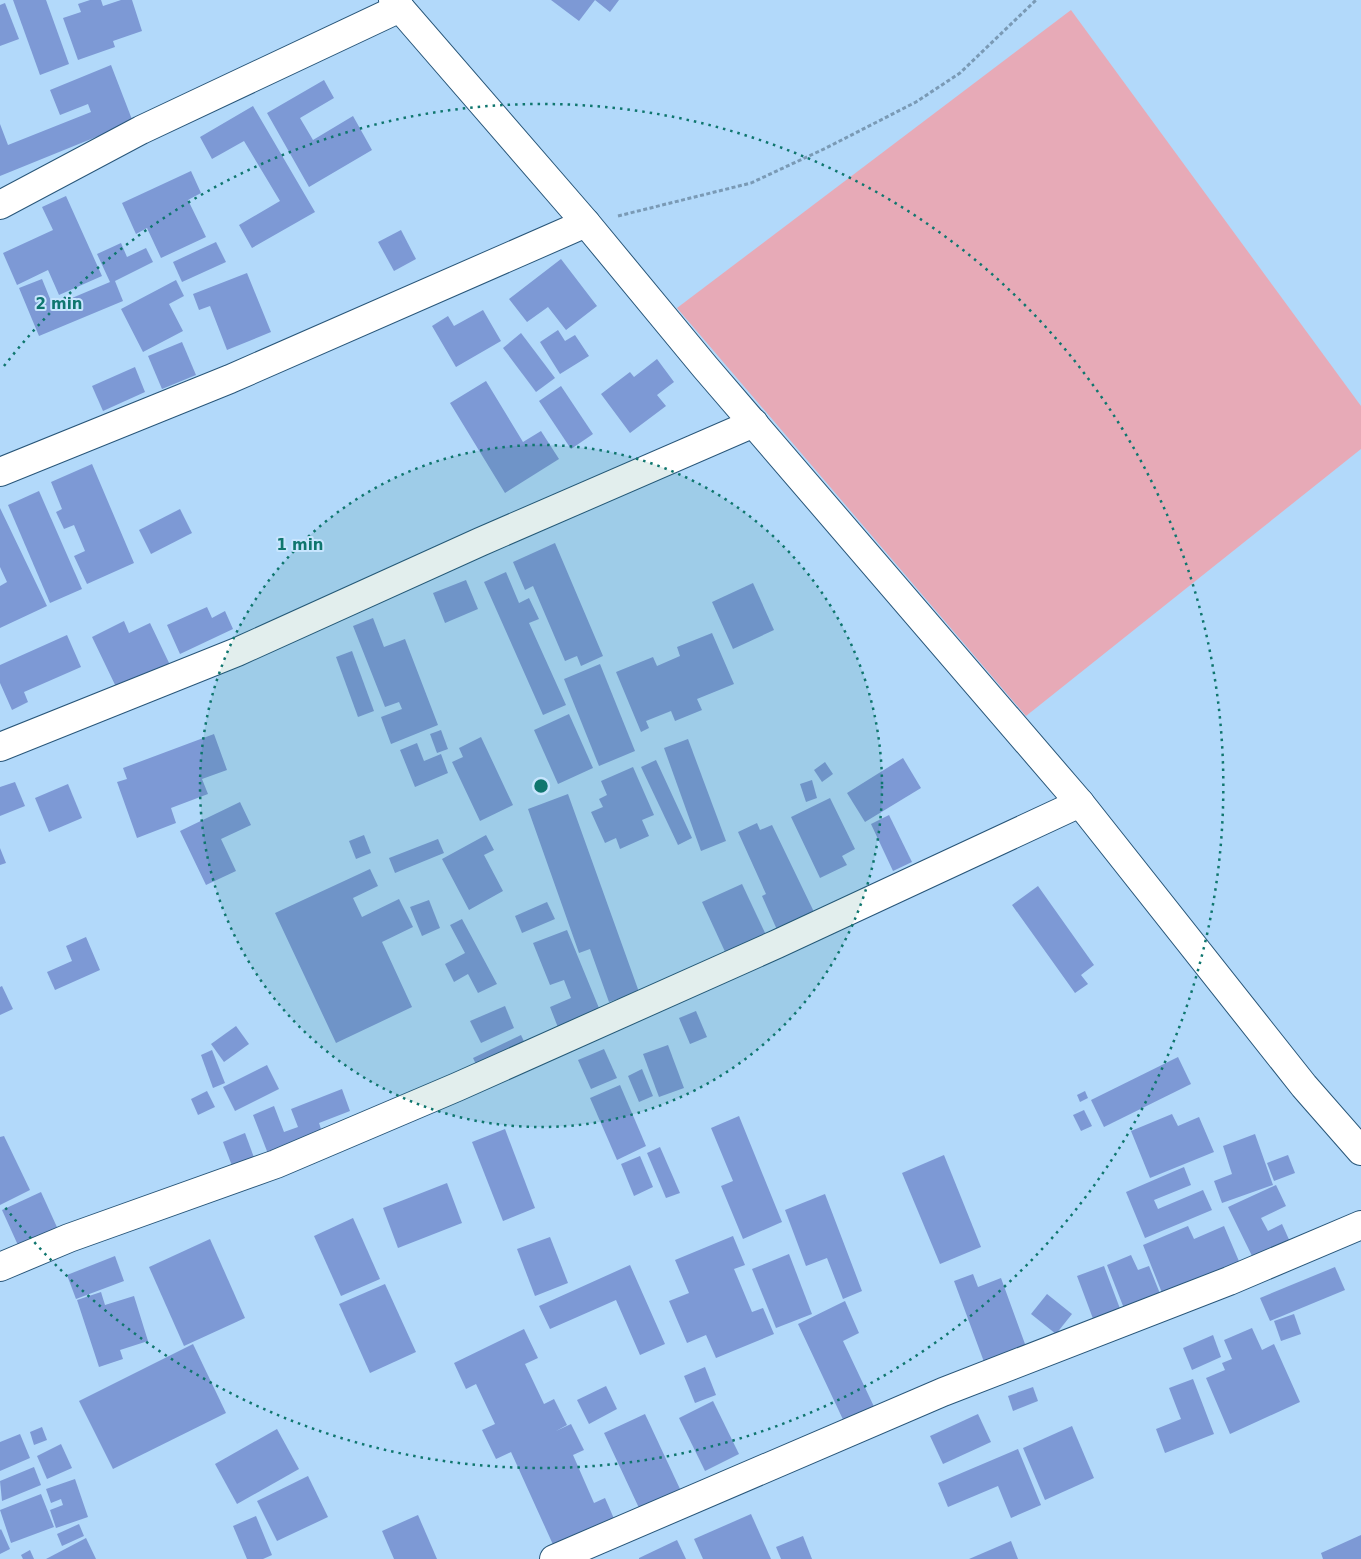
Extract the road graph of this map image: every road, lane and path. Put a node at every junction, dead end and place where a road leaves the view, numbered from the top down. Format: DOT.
graph roads {
  1 [pos="1036,0"];
  2 [pos="397,4"];
  3 [pos="0,205"];
  4 [pos="586,223"];
  5 [pos="754,423"];
  6 [pos="0,472"];
  7 [pos="0,747"];
  8 [pos="1080,803"];
  9 [pos="1361,1151"];
  10 [pos="1361,1225"];
  11 [pos="0,1267"];
  12 [pos="554,1559"];
  1 -- 4 [label="path"];
  2 -- 3 [label="street"];
  2 -- 4 [label="street"];
  4 -- 5 [label="street"];
  4 -- 6 [label="street"];
  5 -- 7 [label="street"];
  5 -- 8 [label="street"];
  8 -- 9 [label="street"];
  8 -- 11 [label="street"];
  10 -- 12 [label="street"];
}
